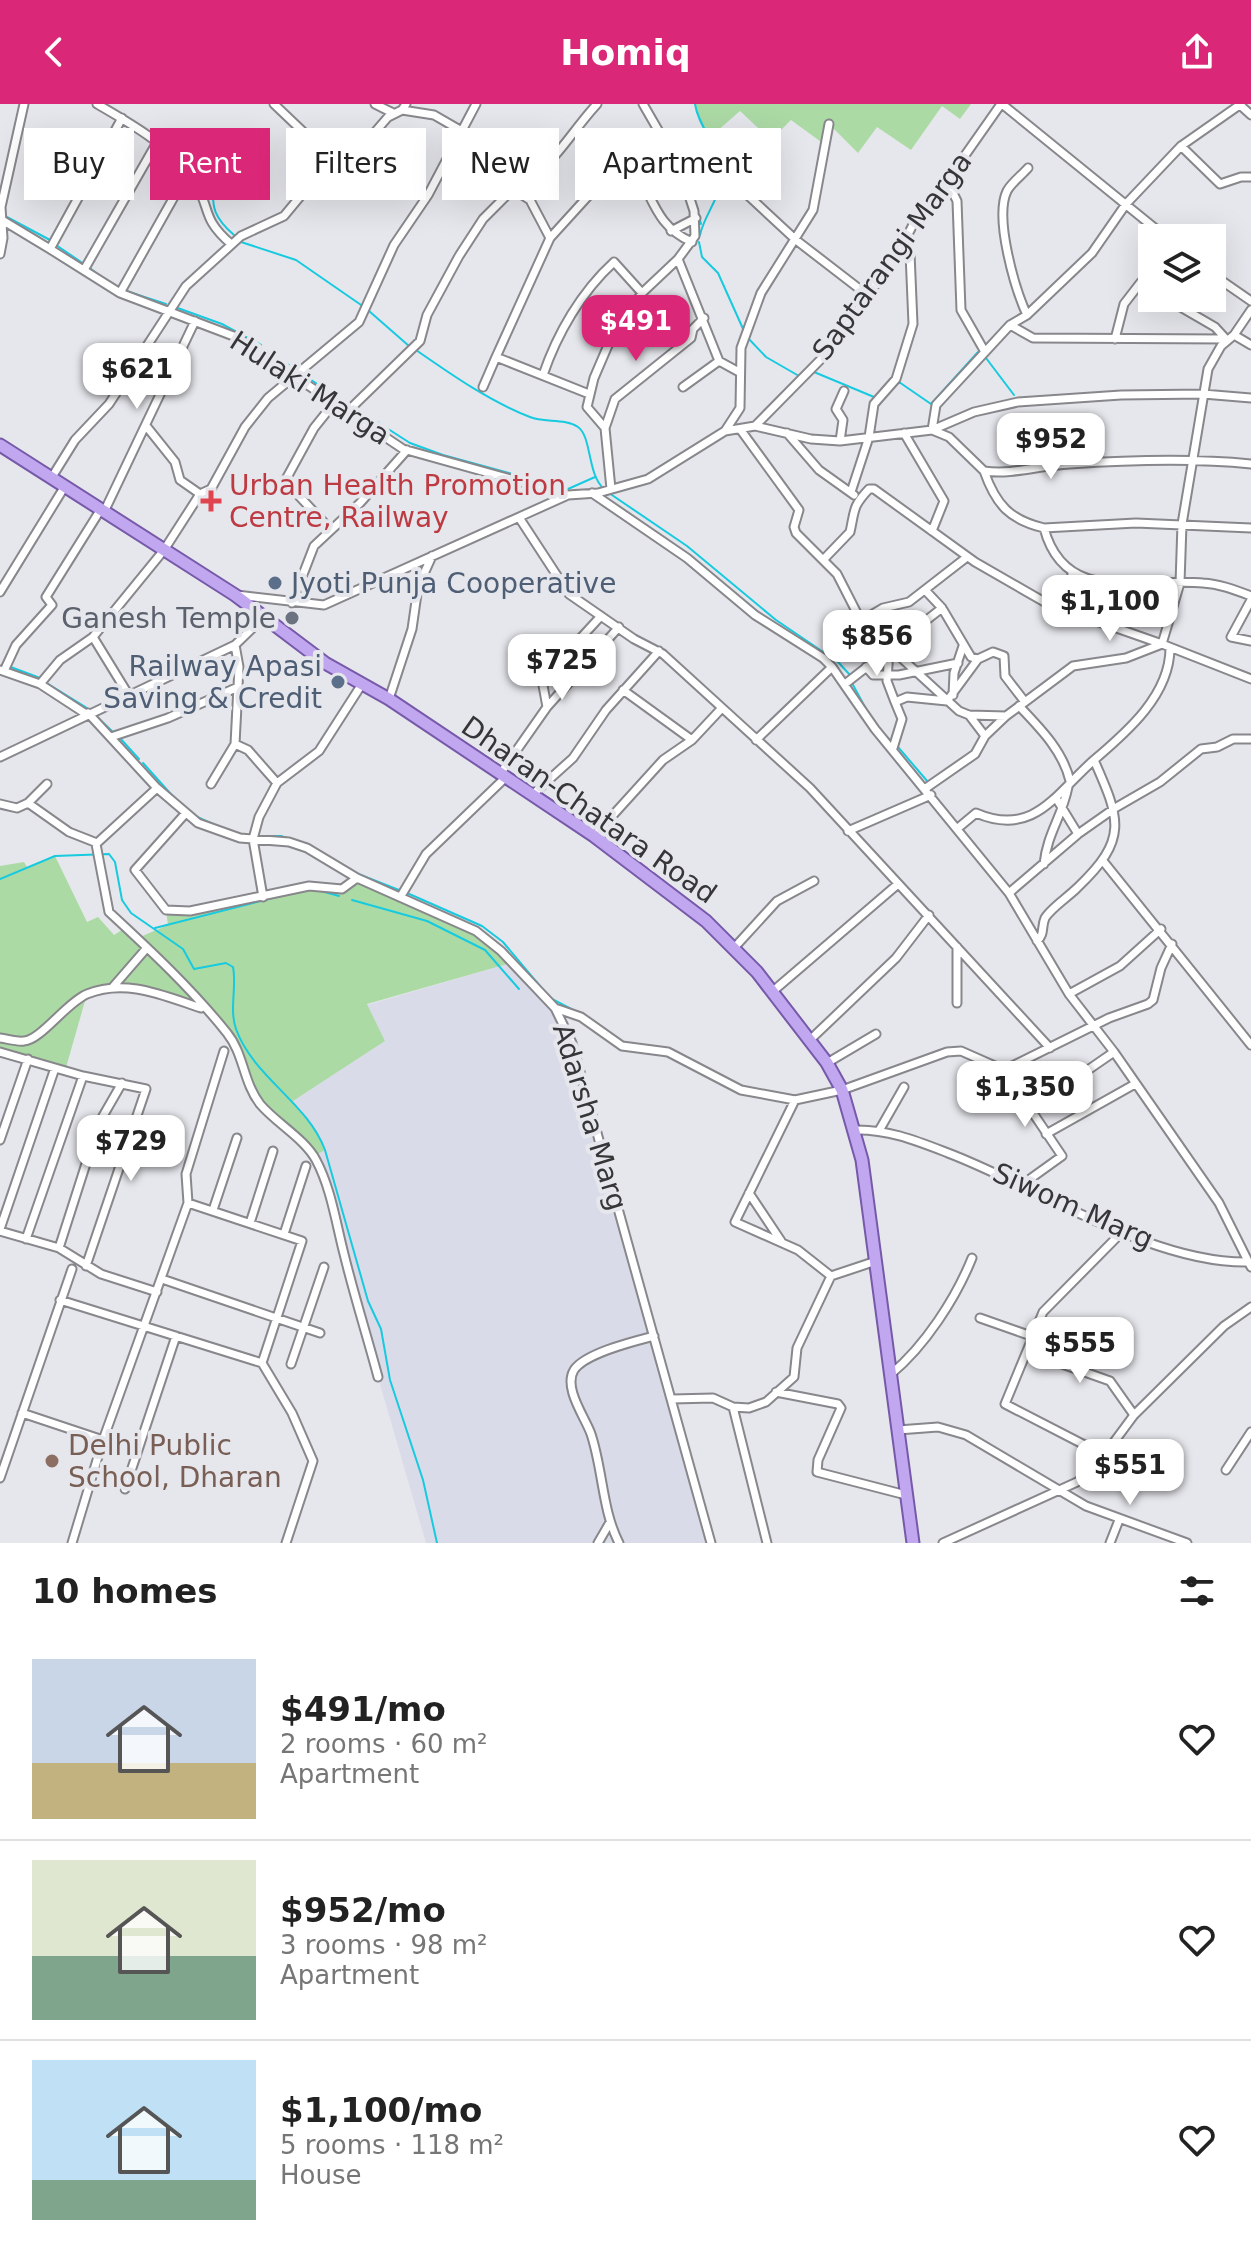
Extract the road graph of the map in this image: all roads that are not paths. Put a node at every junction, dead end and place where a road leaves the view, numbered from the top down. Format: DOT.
graph roads {
  1 [pos="24,104"];
  2 [pos="97,104"];
  3 [pos="274,104"];
  4 [pos="375,104"];
  5 [pos="476,104"];
  6 [pos="597,104"];
  7 [pos="643,104"];
  8 [pos="1002,104"];
  9 [pos="1241,104"];
  10 [pos="400,109"];
  11 [pos="1251,115"];
  12 [pos="122,118"];
  13 [pos="829,124"];
  14 [pos="299,128"];
  15 [pos="381,128"];
  16 [pos="457,128"];
  17 [pos="461,128"];
  18 [pos="150,139"];
  19 [pos="1181,146"];
  20 [pos="559,148"];
  21 [pos="150,154"];
  22 [pos="442,167"];
  23 [pos="1028,168"];
  24 [pos="1251,177"];
  25 [pos="947,181"];
  26 [pos="172,200"];
  27 [pos="202,200"];
  28 [pos="297,200"];
  29 [pos="502,200"];
  30 [pos="530,200"];
  31 [pos="753,200"];
  32 [pos="1126,204"];
  33 [pos="696,218"];
  34 [pos="2,220"];
  35 [pos="1150,224"];
  36 [pos="671,231"];
  37 [pos="550,238"];
  38 [pos="796,240"];
  39 [pos="692,242"];
  40 [pos="231,244"];
  41 [pos="901,248"];
  42 [pos="50,249"];
  43 [pos="0,254"];
  44 [pos="678,259"];
  45 [pos="84,270"];
  46 [pos="1226,284"];
  47 [pos="1138,286"];
  48 [pos="120,293"];
  49 [pos="642,293"];
  50 [pos="866,294"];
  51 [pos="1251,301"];
  52 [pos="169,310"];
  53 [pos="1251,310"];
  54 [pos="1189,312"];
  55 [pos="1027,315"];
  56 [pos="704,318"];
  57 [pos="195,321"];
  58 [pos="1010,325"];
  59 [pos="1230,337"];
  60 [pos="1115,339"];
  61 [pos="1251,345"];
  62 [pos="985,352"];
  63 [pos="496,357"];
  64 [pos="719,361"];
  65 [pos="739,372"];
  66 [pos="295,375"];
  67 [pos="543,375"];
  68 [pos="483,387"];
  69 [pos="683,387"];
  70 [pos="844,391"];
  71 [pos="589,394"];
  72 [pos="1203,394"];
  73 [pos="1251,398"];
  74 [pos="334,403"];
  75 [pos="347,412"];
  76 [pos="755,426"];
  77 [pos="147,427"];
  78 [pos="605,428"];
  79 [pos="740,429"];
  80 [pos="932,430"];
  81 [pos="725,431"];
  82 [pos="787,433"];
  83 [pos="904,433"];
  84 [pos="869,437"];
  85 [pos="840,441"];
  86 [pos="0,445"];
  87 [pos="407,450"];
  88 [pos="1193,461"];
  89 [pos="1251,464"];
  90 [pos="984,471"];
  91 [pos="52,477"];
  92 [pos="65,486"];
  93 [pos="609,489"];
  94 [pos="851,492"];
  95 [pos="595,493"];
  96 [pos="200,494"];
  97 [pos="568,495"];
  98 [pos="858,500"];
  99 [pos="102,510"];
  100 [pos="520,519"];
  101 [pos="1182,524"];
  102 [pos="1044,528"];
  103 [pos="1251,528"];
  104 [pos="330,529"];
  105 [pos="932,531"];
  106 [pos="164,550"];
  107 [pos="432,556"];
  108 [pos="967,557"];
  109 [pos="824,559"];
  110 [pos="1072,573"];
  111 [pos="1180,583"];
  112 [pos="925,590"];
  113 [pos="0,592"];
  114 [pos="235,595"];
  115 [pos="1251,600"];
  116 [pos="292,603"];
  117 [pos="942,608"];
  118 [pos="1068,613"];
  119 [pos="601,616"];
  120 [pos="264,617"];
  121 [pos="861,621"];
  122 [pos="619,627"];
  123 [pos="93,637"];
  124 [pos="1251,641"];
  125 [pos="235,645"];
  126 [pos="963,646"];
  127 [pos="1166,646"];
  128 [pos="889,649"];
  129 [pos="659,651"];
  130 [pos="978,659"];
  131 [pos="958,663"];
  132 [pos="832,667"];
  133 [pos="866,667"];
  134 [pos="2,670"];
  135 [pos="913,672"];
  136 [pos="886,676"];
  137 [pos="1251,679"];
  138 [pos="40,684"];
  139 [pos="362,684"];
  140 [pos="845,684"];
  141 [pos="238,687"];
  142 [pos="623,690"];
  143 [pos="128,694"];
  144 [pos="950,698"];
  145 [pos="389,699"];
  146 [pos="895,702"];
  147 [pos="1022,704"];
  148 [pos="547,707"];
  149 [pos="721,709"];
  150 [pos="87,714"];
  151 [pos="969,715"];
  152 [pos="1006,716"];
  153 [pos="985,736"];
  154 [pos="111,737"];
  155 [pos="1251,739"];
  156 [pos="692,740"];
  157 [pos="756,740"];
  158 [pos="235,744"];
  159 [pos="893,748"];
  160 [pos="0,757"];
  161 [pos="1094,760"];
  162 [pos="502,776"];
  163 [pos="277,783"];
  164 [pos="47,784"];
  165 [pos="211,784"];
  166 [pos="1069,784"];
  167 [pos="157,788"];
  168 [pos="928,792"];
  169 [pos="532,795"];
  170 [pos="1056,798"];
  171 [pos="28,803"];
  172 [pos="0,804"];
  173 [pos="1115,808"];
  174 [pos="1063,810"];
  175 [pos="185,814"];
  176 [pos="958,828"];
  177 [pos="848,831"];
  178 [pos="1078,834"];
  179 [pos="594,836"];
  180 [pos="253,839"];
  181 [pos="96,850"];
  182 [pos="1103,861"];
  183 [pos="1044,864"];
  184 [pos="357,878"];
  185 [pos="814,881"];
  186 [pos="898,884"];
  187 [pos="1009,893"];
  188 [pos="401,896"];
  189 [pos="263,897"];
  190 [pos="929,915"];
  191 [pos="1161,929"];
  192 [pos="1037,941"];
  193 [pos="1172,944"];
  194 [pos="957,947"];
  195 [pos="734,948"];
  196 [pos="145,950"];
  197 [pos="112,988"];
  198 [pos="772,992"];
  199 [pos="1069,994"];
  200 [pos="957,1003"];
  201 [pos="555,1008"];
  202 [pos="203,1009"];
  203 [pos="1094,1026"];
  204 [pos="876,1034"];
  205 [pos="0,1038"];
  206 [pos="811,1039"];
  207 [pos="1251,1045"];
  208 [pos="1050,1048"];
  209 [pos="224,1051"];
  210 [pos="0,1052"];
  211 [pos="1114,1052"];
  212 [pos="28,1059"];
  213 [pos="827,1063"];
  214 [pos="55,1068"];
  215 [pos="1004,1070"];
  216 [pos="1085,1072"];
  217 [pos="83,1076"];
  218 [pos="122,1083"];
  219 [pos="1135,1084"];
  220 [pos="904,1087"];
  221 [pos="842,1090"];
  222 [pos="795,1100"];
  223 [pos="880,1129"];
  224 [pos="854,1130"];
  225 [pos="1046,1134"];
  226 [pos="237,1138"];
  227 [pos="0,1140"];
  228 [pos="273,1151"];
  229 [pos="306,1166"];
  230 [pos="1023,1184"];
  231 [pos="749,1193"];
  232 [pos="188,1203"];
  233 [pos="213,1210"];
  234 [pos="250,1223"];
  235 [pos="0,1230"];
  236 [pos="1123,1231"];
  237 [pos="284,1234"];
  238 [pos="26,1239"];
  239 [pos="782,1243"];
  240 [pos="59,1248"];
  241 [pos="972,1258"];
  242 [pos="876,1261"];
  243 [pos="1250,1264"];
  244 [pos="86,1266"];
  245 [pos="324,1267"];
  246 [pos="72,1269"];
  247 [pos="831,1276"];
  248 [pos="162,1279"];
  249 [pos="157,1292"];
  250 [pos="60,1300"];
  251 [pos="1251,1307"];
  252 [pos="980,1318"];
  253 [pos="276,1319"];
  254 [pos="144,1326"];
  255 [pos="303,1327"];
  256 [pos="320,1333"];
  257 [pos="176,1336"];
  258 [pos="654,1336"];
  259 [pos="1034,1337"];
  260 [pos="1028,1352"];
  261 [pos="262,1363"];
  262 [pos="291,1364"];
  263 [pos="891,1374"];
  264 [pos="378,1377"];
  265 [pos="776,1392"];
  266 [pos="672,1399"];
  267 [pos="733,1407"];
  268 [pos="22,1413"];
  269 [pos="1134,1415"];
  270 [pos="898,1430"];
  271 [pos="1251,1432"];
  272 [pos="103,1440"];
  273 [pos="1104,1455"];
  274 [pos="1226,1470"];
  275 [pos="0,1478"];
  276 [pos="125,1489"];
  277 [pos="1061,1489"];
  278 [pos="906,1495"];
  279 [pos="1119,1520"];
  280 [pos="609,1524"];
  281 [pos="72,1543"];
  282 [pos="286,1543"];
  283 [pos="598,1543"];
  284 [pos="619,1543"];
  285 [pos="711,1543"];
  286 [pos="767,1543"];
  287 [pos="913,1543"];
  288 [pos="943,1543"];
  289 [pos="1110,1543"];
  290 [pos="1187,1543"];
  1 -- 34 [label="street"];
  2 -- 12 [label="street"];
  3 -- 14 [label="street"];
  4 -- 10 [label="street"];
  5 -- 17 [label="street"];
  6 -- 20 [label="street"];
  7 -- 33 [label="street"];
  8 -- 25 [label="street, Saptarangi Marga"];
  8 -- 32 [label="street"];
  9 -- 11 [label="street"];
  9 -- 19 [label="street"];
  10 -- 15 [label="street"];
  10 -- 16 [label="street"];
  12 -- 18 [label="street"];
  12 -- 42 [label="street"];
  13 -- 38 [label="street"];
  19 -- 24 [label="street"];
  19 -- 32 [label="street"];
  21 -- 45 [label="street"];
  22 -- 66 [label="street"];
  23 -- 55 [label="street"];
  25 -- 41 [label="street, Saptarangi Marga"];
  25 -- 62 [label="street"];
  26 -- 48 [label="street"];
  27 -- 40 [label="street"];
  28 -- 40 [label="street"];
  29 -- 75 [label="street"];
  30 -- 37 [label="street"];
  31 -- 38 [label="street"];
  32 -- 35 [label="street"];
  32 -- 55 [label="street"];
  33 -- 36 [label="street"];
  33 -- 39 [label="street"];
  34 -- 42 [label="street, Hulaki Marga"];
  34 -- 43 [label="street"];
  36 -- 37 [label="street"];
  36 -- 39 [label="street"];
  37 -- 63 [label="street"];
  38 -- 50 [label="street"];
  38 -- 65 [label="street"];
  39 -- 44 [label="street"];
  40 -- 52 [label="street"];
  41 -- 50 [label="street, Saptarangi Marga"];
  41 -- 84 [label="street"];
  42 -- 45 [label="street, Hulaki Marga"];
  44 -- 49 [label="street"];
  44 -- 56 [label="street"];
  45 -- 48 [label="street, Hulaki Marga"];
  46 -- 51 [label="street"];
  47 -- 60 [label="street"];
  48 -- 52 [label="street, Hulaki Marga"];
  49 -- 67 [label="street"];
  49 -- 71 [label="street"];
  50 -- 76 [label="street, Saptarangi Marga"];
  52 -- 57 [label="street, Hulaki Marga"];
  52 -- 91 [label="street"];
  53 -- 59 [label="street"];
  54 -- 59 [label="street"];
  55 -- 58 [label="street"];
  56 -- 64 [label="street"];
  56 -- 78 [label="street"];
  57 -- 66 [label="street, Hulaki Marga"];
  57 -- 77 [label="street"];
  58 -- 60 [label="street"];
  58 -- 62 [label="street"];
  59 -- 60 [label="street"];
  59 -- 61 [label="street"];
  59 -- 72 [label="street"];
  62 -- 80 [label="street"];
  63 -- 67 [label="street"];
  63 -- 68 [label="street"];
  64 -- 65 [label="street"];
  64 -- 69 [label="street"];
  65 -- 81 [label="street"];
  66 -- 74 [label="street, Hulaki Marga"];
  66 -- 96 [label="street"];
  67 -- 71 [label="street"];
  70 -- 85 [label="street"];
  71 -- 78 [label="street"];
  72 -- 73 [label="street"];
  72 -- 80 [label="street"];
  72 -- 88 [label="street"];
  74 -- 75 [label="street, Hulaki Marga"];
  74 -- 104 [label="street"];
  75 -- 87 [label="street, Hulaki Marga"];
  76 -- 79 [label="street"];
  76 -- 82 [label="street"];
  77 -- 96 [label="street"];
  77 -- 99 [label="street"];
  78 -- 93 [label="street"];
  79 -- 81 [label="street"];
  79 -- 109 [label="street"];
  80 -- 83 [label="street"];
  80 -- 90 [label="street"];
  81 -- 93 [label="street"];
  82 -- 85 [label="street"];
  82 -- 94 [label="street"];
  83 -- 84 [label="street"];
  83 -- 105 [label="street"];
  84 -- 85 [label="street"];
  84 -- 94 [label="street"];
  86 -- 91 [label="main road, Dharan-Chatara Road"];
  87 -- 97 [label="street, Hulaki Marga"];
  87 -- 104 [label="street"];
  88 -- 89 [label="street"];
  88 -- 90 [label="street"];
  88 -- 101 [label="street"];
  90 -- 102 [label="street"];
  91 -- 92 [label="main road, Dharan-Chatara Road"];
  92 -- 99 [label="main road, Dharan-Chatara Road"];
  92 -- 113 [label="street"];
  93 -- 95 [label="street"];
  94 -- 98 [label="street"];
  95 -- 97 [label="street"];
  95 -- 132 [label="street"];
  96 -- 106 [label="street"];
  97 -- 100 [label="street"];
  98 -- 105 [label="street"];
  98 -- 109 [label="street"];
  99 -- 106 [label="main road, Dharan-Chatara Road"];
  99 -- 134 [label="street"];
  100 -- 107 [label="street"];
  100 -- 119 [label="street"];
  101 -- 102 [label="street"];
  101 -- 103 [label="street"];
  101 -- 111 [label="street"];
  102 -- 110 [label="street"];
  104 -- 116 [label="street"];
  105 -- 108 [label="street"];
  106 -- 114 [label="main road, Dharan-Chatara Road"];
  106 -- 123 [label="street"];
  107 -- 116 [label="street"];
  107 -- 145 [label="street"];
  108 -- 112 [label="street"];
  108 -- 118 [label="street"];
  109 -- 121 [label="street"];
  110 -- 111 [label="street"];
  110 -- 118 [label="street"];
  111 -- 115 [label="street"];
  111 -- 127 [label="street"];
  112 -- 117 [label="street"];
  112 -- 121 [label="street"];
  114 -- 116 [label="street"];
  114 -- 120 [label="main road, Dharan-Chatara Road"];
  115 -- 124 [label="street"];
  117 -- 126 [label="street"];
  117 -- 128 [label="street"];
  118 -- 127 [label="street"];
  119 -- 122 [label="street"];
  119 -- 148 [label="street"];
  120 -- 125 [label="street"];
  120 -- 139 [label="main road, Dharan-Chatara Road"];
  121 -- 128 [label="street"];
  122 -- 129 [label="street"];
  122 -- 148 [label="street"];
  123 -- 138 [label="street"];
  123 -- 143 [label="street"];
  125 -- 141 [label="street"];
  125 -- 143 [label="street"];
  126 -- 130 [label="street"];
  126 -- 131 [label="street"];
  127 -- 137 [label="street"];
  127 -- 147 [label="street"];
  127 -- 161 [label="street"];
  128 -- 133 [label="street"];
  128 -- 135 [label="street"];
  128 -- 136 [label="street"];
  129 -- 142 [label="street"];
  129 -- 149 [label="street"];
  130 -- 144 [label="street"];
  130 -- 147 [label="street"];
  131 -- 135 [label="street"];
  131 -- 144 [label="street"];
  132 -- 140 [label="street"];
  132 -- 157 [label="street"];
  133 -- 136 [label="street"];
  133 -- 140 [label="street"];
  134 -- 138 [label="street, Adarsha Marg"];
  135 -- 136 [label="street"];
  135 -- 144 [label="street"];
  136 -- 146 [label="street"];
  138 -- 150 [label="street, Adarsha Marg"];
  139 -- 145 [label="main road, Dharan-Chatara Road"];
  139 -- 163 [label="street"];
  140 -- 159 [label="street"];
  141 -- 154 [label="street"];
  141 -- 158 [label="street"];
  142 -- 156 [label="street"];
  142 -- 169 [label="street"];
  143 -- 150 [label="street"];
  144 -- 146 [label="street"];
  144 -- 151 [label="street"];
  145 -- 162 [label="main road, Dharan-Chatara Road"];
  146 -- 159 [label="street"];
  147 -- 152 [label="street"];
  147 -- 166 [label="street"];
  148 -- 162 [label="street"];
  149 -- 156 [label="street"];
  149 -- 157 [label="street"];
  150 -- 154 [label="street, Adarsha Marg"];
  150 -- 160 [label="street"];
  151 -- 152 [label="street"];
  151 -- 153 [label="street"];
  152 -- 153 [label="street"];
  153 -- 168 [label="street"];
  154 -- 167 [label="street, Adarsha Marg"];
  155 -- 173 [label="street"];
  156 -- 179 [label="street"];
  157 -- 177 [label="street"];
  158 -- 163 [label="street"];
  158 -- 165 [label="street"];
  159 -- 168 [label="street"];
  161 -- 166 [label="street"];
  161 -- 173 [label="street"];
  162 -- 169 [label="main road, Dharan-Chatara Road"];
  162 -- 188 [label="street"];
  163 -- 180 [label="street"];
  164 -- 171 [label="street"];
  166 -- 170 [label="street"];
  166 -- 174 [label="street"];
  167 -- 175 [label="street, Adarsha Marg"];
  167 -- 181 [label="street"];
  168 -- 176 [label="street"];
  168 -- 177 [label="street"];
  169 -- 179 [label="main road, Dharan-Chatara Road"];
  170 -- 174 [label="street"];
  170 -- 176 [label="street"];
  171 -- 172 [label="street"];
  171 -- 181 [label="street"];
  173 -- 178 [label="street"];
  173 -- 182 [label="street"];
  174 -- 178 [label="street"];
  174 -- 183 [label="street"];
  175 -- 180 [label="street, Adarsha Marg"];
  175 -- 189 [label="street"];
  176 -- 187 [label="street"];
  177 -- 186 [label="street"];
  178 -- 183 [label="street"];
  179 -- 195 [label="main road, Dharan-Chatara Road"];
  180 -- 184 [label="street, Adarsha Marg"];
  180 -- 189 [label="street"];
  181 -- 196 [label="street"];
  182 -- 191 [label="street"];
  182 -- 192 [label="street"];
  183 -- 187 [label="street"];
  184 -- 188 [label="street, Adarsha Marg"];
  184 -- 189 [label="street"];
  185 -- 195 [label="street"];
  186 -- 190 [label="street"];
  186 -- 198 [label="street"];
  187 -- 192 [label="street"];
  188 -- 201 [label="street, Adarsha Marg"];
  190 -- 194 [label="street"];
  190 -- 206 [label="street"];
  191 -- 193 [label="street"];
  191 -- 199 [label="street"];
  192 -- 199 [label="street"];
  193 -- 203 [label="street"];
  193 -- 207 [label="street"];
  194 -- 200 [label="street"];
  194 -- 208 [label="street"];
  195 -- 198 [label="main road, Dharan-Chatara Road"];
  196 -- 197 [label="street"];
  196 -- 202 [label="street"];
  197 -- 202 [label="street"];
  197 -- 205 [label="street"];
  198 -- 206 [label="main road, Dharan-Chatara Road"];
  199 -- 203 [label="street"];
  201 -- 222 [label="street"];
  201 -- 258 [label="street, Adarsha Marg"];
  202 -- 264 [label="street"];
  203 -- 208 [label="street"];
  203 -- 211 [label="street"];
  204 -- 213 [label="street"];
  206 -- 213 [label="main road, Dharan-Chatara Road"];
  208 -- 215 [label="street"];
  209 -- 232 [label="street"];
  210 -- 212 [label="street"];
  211 -- 216 [label="street"];
  211 -- 219 [label="street"];
  212 -- 214 [label="street"];
  212 -- 227 [label="street"];
  213 -- 221 [label="main road, Dharan-Chatara Road"];
  214 -- 217 [label="street"];
  214 -- 235 [label="street"];
  215 -- 221 [label="street"];
  215 -- 225 [label="street"];
  217 -- 218 [label="street"];
  217 -- 238 [label="street"];
  218 -- 240 [label="street"];
  218 -- 244 [label="street"];
  219 -- 225 [label="street"];
  219 -- 243 [label="street"];
  220 -- 223 [label="street"];
  221 -- 222 [label="street"];
  221 -- 224 [label="main road, Dharan-Chatara Road"];
  222 -- 231 [label="street"];
  223 -- 224 [label="street, Siwom Marg"];
  223 -- 230 [label="street, Siwom Marg"];
  224 -- 242 [label="main road, Dharan-Chatara Road"];
  225 -- 230 [label="street"];
  226 -- 233 [label="street"];
  228 -- 234 [label="street"];
  229 -- 237 [label="street"];
  230 -- 236 [label="street, Siwom Marg"];
  231 -- 239 [label="street"];
  231 -- 239 [label="street"];
  232 -- 233 [label="street"];
  232 -- 248 [label="street"];
  233 -- 234 [label="street"];
  234 -- 237 [label="street"];
  235 -- 238 [label="street"];
  236 -- 243 [label="street, Siwom Marg"];
  236 -- 259 [label="street"];
  237 -- 253 [label="street"];
  238 -- 240 [label="street"];
  239 -- 247 [label="street"];
  240 -- 244 [label="street"];
  241 -- 263 [label="street"];
  242 -- 247 [label="street"];
  242 -- 263 [label="main road, Dharan-Chatara Road"];
  244 -- 249 [label="street"];
  245 -- 255 [label="street"];
  246 -- 250 [label="street"];
  247 -- 265 [label="street"];
  248 -- 249 [label="street"];
  248 -- 253 [label="street"];
  249 -- 254 [label="street"];
  250 -- 254 [label="street"];
  250 -- 268 [label="street"];
  251 -- 269 [label="street"];
  252 -- 259 [label="street"];
  253 -- 255 [label="street"];
  253 -- 261 [label="street"];
  254 -- 257 [label="street"];
  254 -- 272 [label="street"];
  255 -- 256 [label="street"];
  255 -- 262 [label="street"];
  257 -- 261 [label="street"];
  257 -- 276 [label="street"];
  258 -- 266 [label="street, Adarsha Marg"];
  258 -- 280 [label="street"];
  259 -- 260 [label="street"];
  260 -- 269 [label="street"];
  260 -- 273 [label="street"];
  261 -- 282 [label="street"];
  263 -- 270 [label="main road, Dharan-Chatara Road"];
  265 -- 267 [label="street"];
  265 -- 278 [label="street"];
  266 -- 267 [label="street"];
  266 -- 285 [label="street, Adarsha Marg"];
  267 -- 286 [label="street"];
  268 -- 272 [label="street"];
  268 -- 275 [label="street"];
  269 -- 273 [label="street"];
  270 -- 277 [label="street"];
  270 -- 278 [label="main road, Dharan-Chatara Road"];
  271 -- 274 [label="street"];
  272 -- 281 [label="street"];
  273 -- 277 [label="street"];
  277 -- 279 [label="street"];
  277 -- 288 [label="street"];
  278 -- 287 [label="main road, Dharan-Chatara Road"];
  279 -- 289 [label="street"];
  279 -- 290 [label="street"];
  280 -- 283 [label="street"];
  280 -- 284 [label="street"];
}
